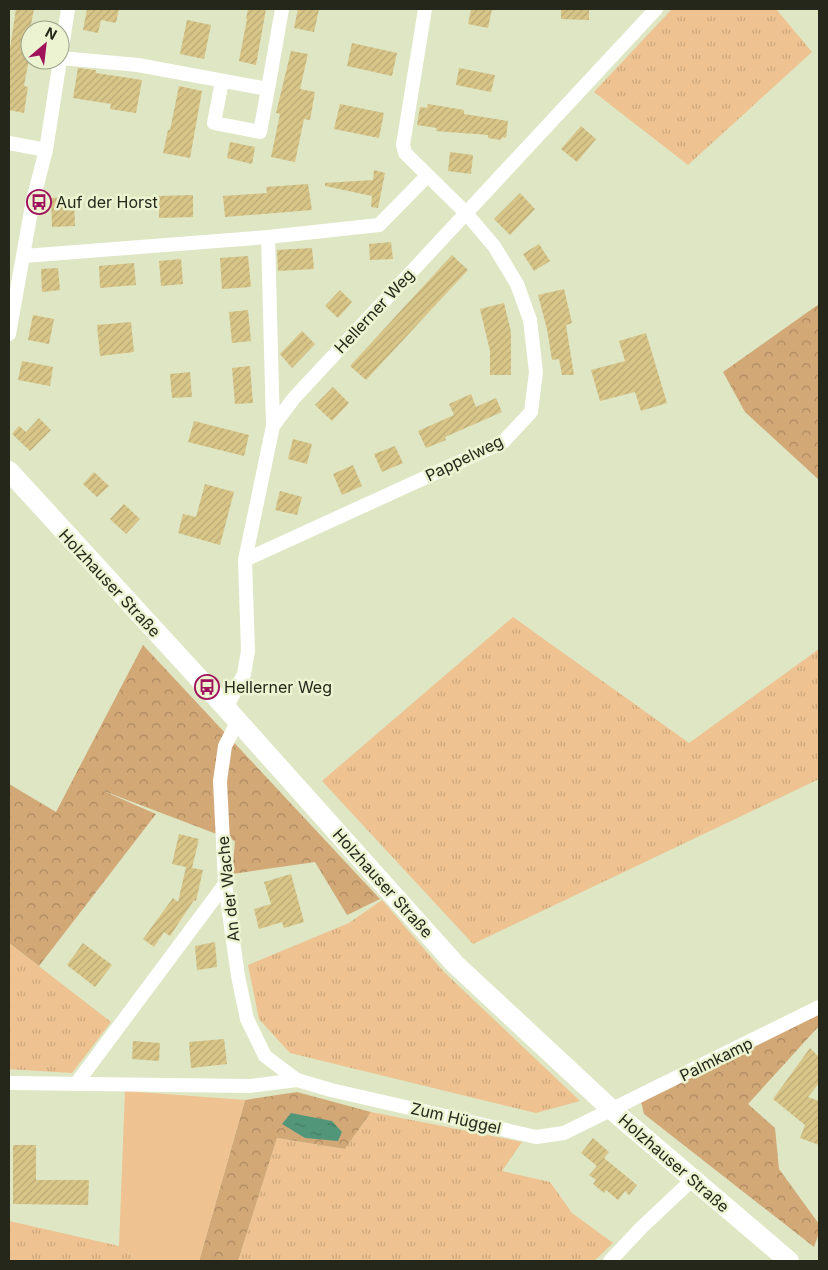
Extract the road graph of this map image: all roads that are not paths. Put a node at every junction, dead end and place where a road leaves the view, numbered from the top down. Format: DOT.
graph roads {
  1 [pos="282,9"];
  2 [pos="425,9"];
  3 [pos="656,9"];
  4 [pos="70,59"];
  5 [pos="59,70"];
  6 [pos="222,81"];
  7 [pos="268,89"];
  8 [pos="9,143"];
  9 [pos="46,150"];
  10 [pos="427,176"];
  11 [pos="465,212"];
  12 [pos="268,237"];
  13 [pos="24,256"];
  14 [pos="9,334"];
  15 [pos="273,426"];
  16 [pos="9,471"];
  17 [pos="245,560"];
  18 [pos="232,715"];
  19 [pos="225,884"];
  20 [pos="819,1007"];
  21 [pos="265,1056"];
  22 [pos="297,1080"];
  23 [pos="9,1083"];
  24 [pos="76,1084"];
  25 [pos="612,1110"];
  26 [pos="693,1179"];
  27 [pos="610,1261"];
  28 [pos="789,1261"];
  1 -- 7 [label="street"];
  2 -- 10 [label="street, Pappelweg"];
  3 -- 11 [label="street, Hellerner Weg"];
  4 -- 6 [label="street"];
  5 -- 9 [label="street"];
  6 -- 7 [label="street"];
  6 -- 7 [label="street"];
  8 -- 9 [label="street"];
  9 -- 13 [label="street"];
  10 -- 11 [label="street, Pappelweg"];
  10 -- 12 [label="street"];
  11 -- 15 [label="street, Hellerner Weg"];
  11 -- 17 [label="street, Pappelweg"];
  12 -- 13 [label="street"];
  12 -- 15 [label="street"];
  13 -- 14 [label="street"];
  15 -- 17 [label="street, Hellerner Weg"];
  16 -- 18 [label="street, Holzhauser Straße"];
  17 -- 18 [label="street, Hellerner Weg"];
  18 -- 19 [label="street, An der Wache"];
  18 -- 25 [label="street, Holzhauser Straße"];
  19 -- 21 [label="street, An der Wache"];
  19 -- 24 [label="street"];
  20 -- 25 [label="street, Palmkamp"];
  21 -- 22 [label="street, Zum Hüggel"];
  22 -- 24 [label="street, Zum Hüggel"];
  22 -- 25 [label="street, Zum Hüggel"];
  23 -- 24 [label="street, Zum Hüggel"];
  25 -- 26 [label="street, Holzhauser Straße"];
  26 -- 27 [label="street"];
  26 -- 28 [label="street, Holzhauser Straße"];
}
